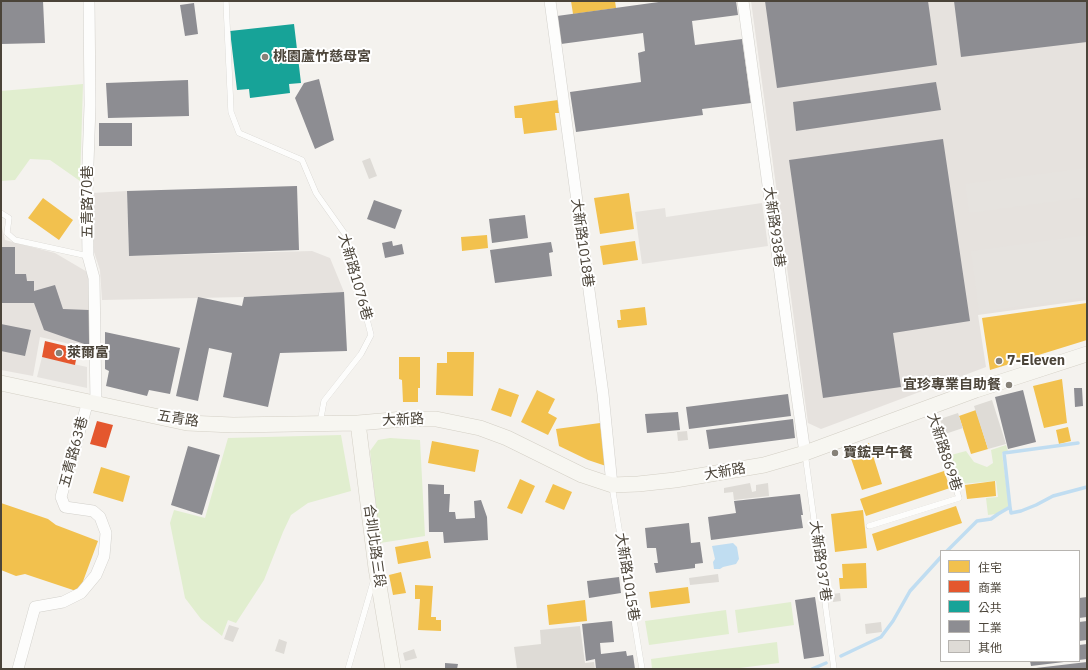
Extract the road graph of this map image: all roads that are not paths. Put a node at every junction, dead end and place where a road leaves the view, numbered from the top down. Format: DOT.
graph roads {
  1 [pos="89,1"];
  2 [pos="226,1"];
  3 [pos="550,1"];
  4 [pos="743,1"];
  5 [pos="1,213"];
  6 [pos="88,256"];
  7 [pos="1087,354"];
  8 [pos="1,383"];
  9 [pos="92,402"];
  10 [pos="930,406"];
  11 [pos="358,423"];
  12 [pos="320,424"];
  13 [pos="805,453"];
  14 [pos="612,485"];
  15 [pos="869,526"];
  16 [pos="376,568"];
  17 [pos="18,669"];
  18 [pos="348,669"];
  19 [pos="393,669"];
  20 [pos="642,669"];
  21 [pos="834,669"];
  1 -- 6 [label="street, 五青路70巷"];
  2 -- 12 [label="lane, 大新路1076巷"];
  3 -- 14 [label="street, 大新路1018巷"];
  4 -- 13 [label="street, 大新路938巷"];
  5 -- 6 [label="lane"];
  6 -- 9 [label="street, 五青路70巷"];
  7 -- 10 [label="street, 大新路"];
  8 -- 9 [label="street, 五青路"];
  9 -- 12 [label="street, 五青路"];
  9 -- 17 [label="street, 五青路63巷"];
  10 -- 13 [label="street, 大新路"];
  10 -- 15 [label="lane, 大新路869巷"];
  11 -- 12 [label="street, 五青路"];
  11 -- 14 [label="street, 大新路"];
  11 -- 16 [label="street, 合圳北路三段"];
  13 -- 14 [label="street, 大新路"];
  13 -- 21 [label="lane, 大新路937巷"];
  14 -- 20 [label="lane, 大新路1015巷"];
  16 -- 18 [label="lane"];
  16 -- 19 [label="street, 合圳北路三段"];
}
